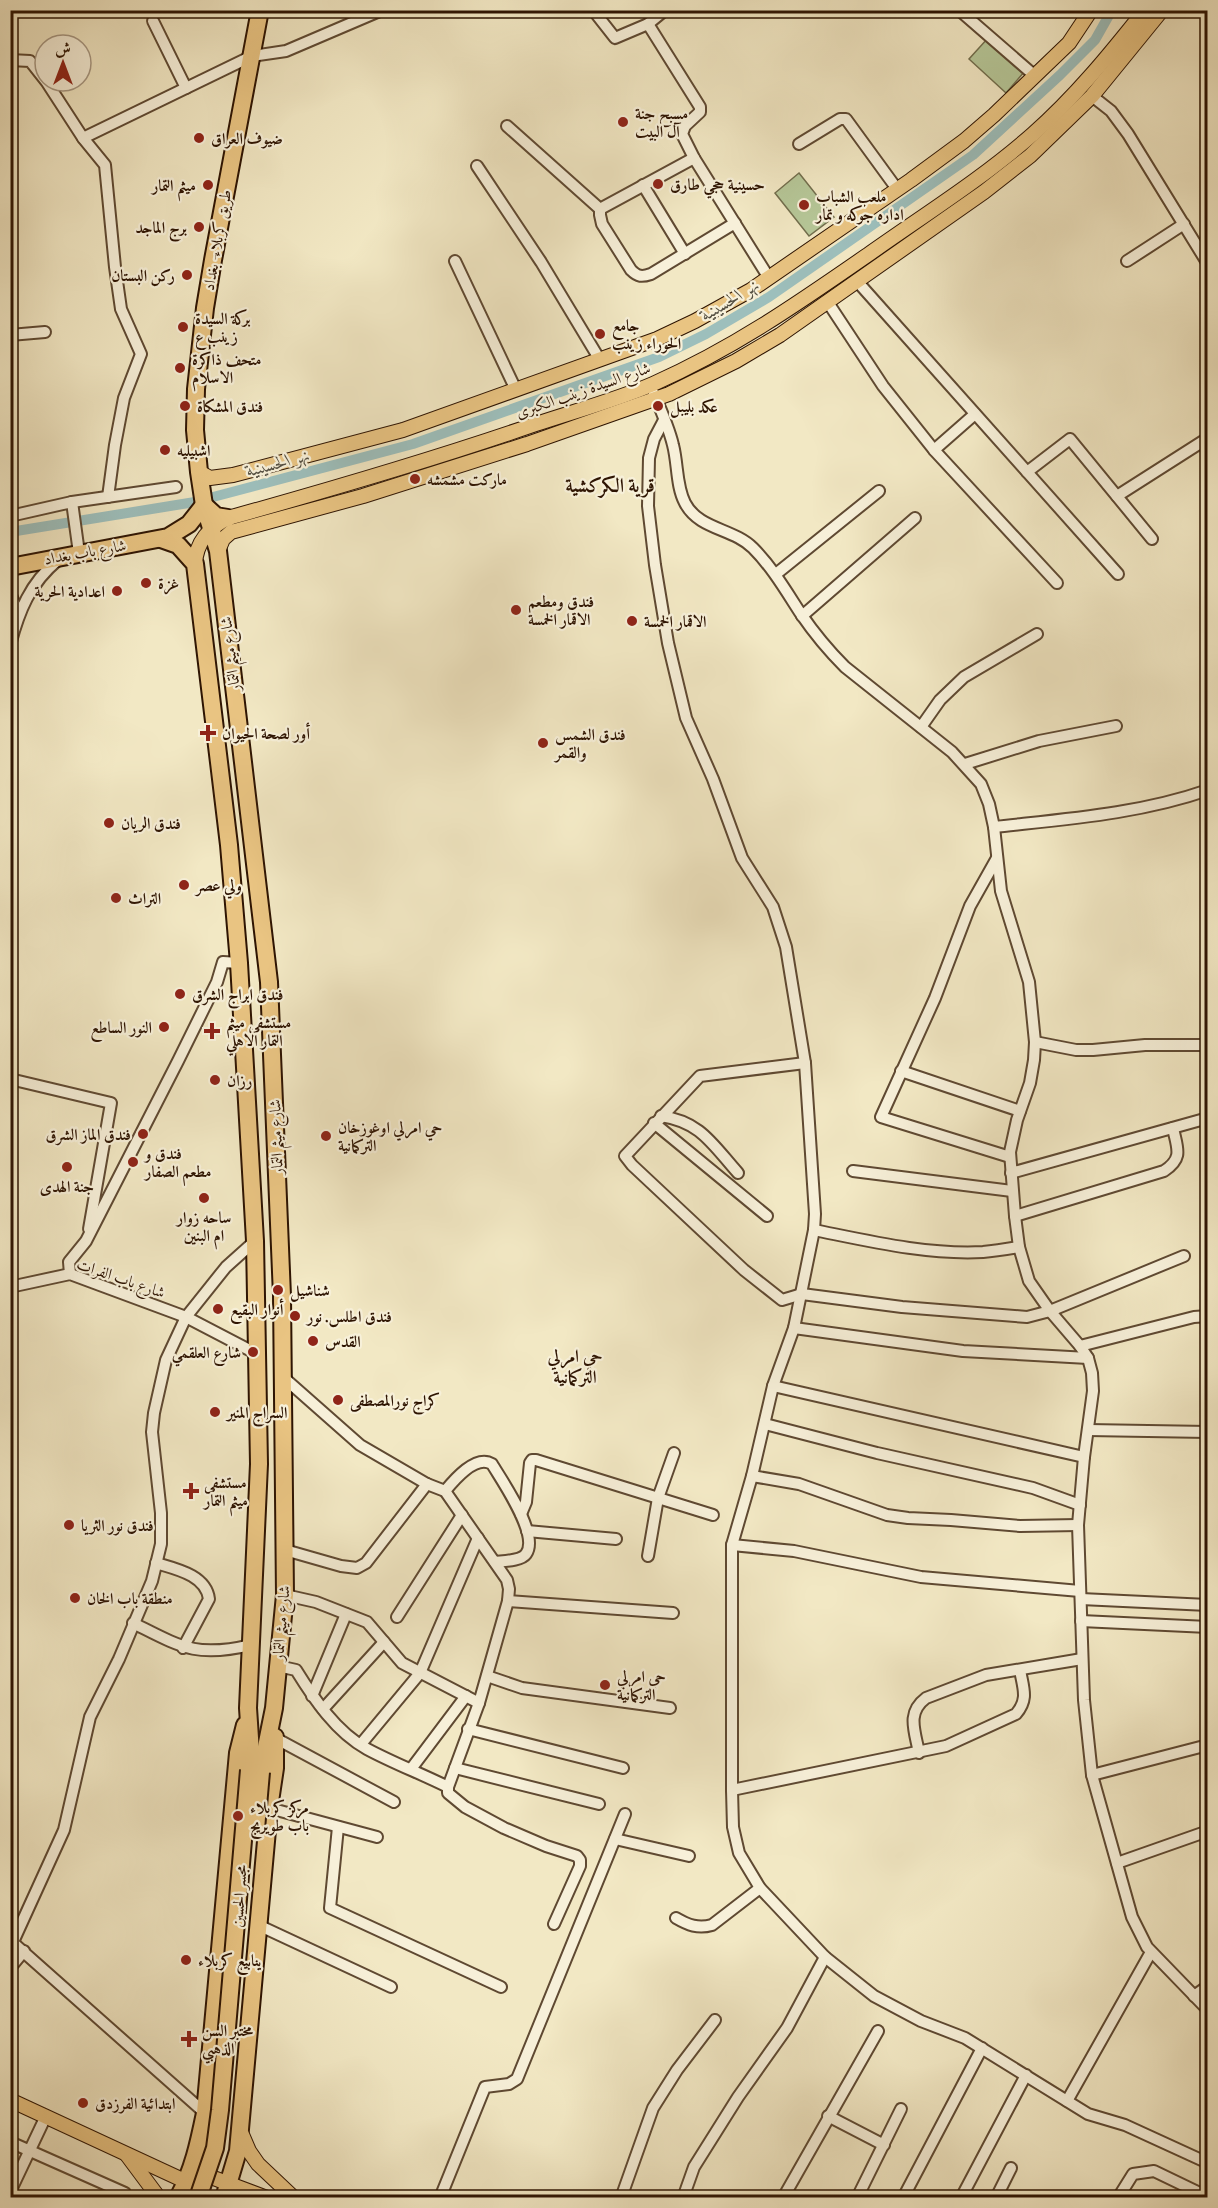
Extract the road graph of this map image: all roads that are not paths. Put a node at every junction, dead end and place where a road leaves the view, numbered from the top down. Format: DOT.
graph roads {
  1 [pos="260,10"];
  2 [pos="382,10"];
  3 [pos="593,10"];
  4 [pos="665,10"];
  5 [pos="959,10"];
  6 [pos="1091,10"];
  7 [pos="1144,10"];
  8 [pos="1162,10"];
  9 [pos="153,21"];
  10 [pos="648,24"];
  11 [pos="252,56"];
  12 [pos="10,60"];
  13 [pos="33,64"];
  14 [pos="1035,76"];
  15 [pos="186,88"];
  16 [pos="54,93"];
  17 [pos="1092,96"];
  18 [pos="507,126"];
  19 [pos="83,138"];
  20 [pos="799,144"];
  21 [pos="694,158"];
  22 [pos="477,166"];
  23 [pos="643,185"];
  24 [pos="897,189"];
  25 [pos="600,208"];
  26 [pos="735,223"];
  27 [pos="1184,224"];
  28 [pos="685,254"];
  29 [pos="455,261"];
  30 [pos="1127,261"];
  31 [pos="1208,264"];
  32 [pos="768,278"];
  33 [pos="856,280"];
  34 [pos="827,301"];
  35 [pos="45,332"];
  36 [pos="10,335"];
  37 [pos="600,360"];
  38 [pos="650,385"];
  39 [pos="516,390"];
  40 [pos="656,399"];
  41 [pos="975,414"];
  42 [pos="664,420"];
  43 [pos="1208,438"];
  44 [pos="933,450"];
  45 [pos="199,472"];
  46 [pos="1027,472"];
  47 [pos="176,486"];
  48 [pos="879,491"];
  49 [pos="1117,496"];
  50 [pos="108,497"];
  51 [pos="204,505"];
  52 [pos="72,508"];
  53 [pos="10,516"];
  54 [pos="915,518"];
  55 [pos="231,524"];
  56 [pos="212,528"];
  57 [pos="161,539"];
  58 [pos="1152,539"];
  59 [pos="73,550"];
  60 [pos="218,551"];
  61 [pos="195,564"];
  62 [pos="10,567"];
  63 [pos="776,574"];
  64 [pos="1118,574"];
  65 [pos="1057,583"];
  66 [pos="10,593"];
  67 [pos="802,616"];
  68 [pos="17,620"];
  69 [pos="1037,634"];
  70 [pos="10,645"];
  71 [pos="1116,726"];
  72 [pos="921,727"];
  73 [pos="965,764"];
  74 [pos="1208,790"];
  75 [pos="994,827"];
  76 [pos="998,858"];
  77 [pos="239,963"];
  78 [pos="271,1017"];
  79 [pos="241,1018"];
  80 [pos="1035,1042"];
  81 [pos="1208,1045"];
  82 [pos="273,1062"];
  83 [pos="805,1063"];
  84 [pos="244,1065"];
  85 [pos="901,1071"];
  86 [pos="10,1078"];
  87 [pos="1020,1111"];
  88 [pos="1208,1118"];
  89 [pos="657,1120"];
  90 [pos="1173,1128"];
  91 [pos="1010,1157"];
  92 [pos="853,1171"];
  93 [pos="738,1173"];
  94 [pos="1011,1173"];
  95 [pos="1012,1191"];
  96 [pos="767,1215"];
  97 [pos="1015,1216"];
  98 [pos="814,1230"];
  99 [pos="86,1241"];
  100 [pos="255,1241"];
  101 [pos="1019,1247"];
  102 [pos="1184,1256"];
  103 [pos="70,1274"];
  104 [pos="10,1287"];
  105 [pos="802,1294"];
  106 [pos="1050,1311"];
  107 [pos="1208,1316"];
  108 [pos="186,1317"];
  109 [pos="794,1328"];
  110 [pos="1080,1346"];
  111 [pos="257,1354"];
  112 [pos="1088,1358"];
  113 [pos="283,1377"];
  114 [pos="773,1386"];
  115 [pos="765,1424"];
  116 [pos="259,1427"];
  117 [pos="283,1430"];
  118 [pos="1088,1430"];
  119 [pos="1208,1432"];
  120 [pos="674,1453"];
  121 [pos="1084,1457"];
  122 [pos="284,1463"];
  123 [pos="259,1464"];
  124 [pos="752,1476"];
  125 [pos="426,1484"];
  126 [pos="445,1491"];
  127 [pos="658,1498"];
  128 [pos="1080,1505"];
  129 [pos="521,1514"];
  130 [pos="462,1515"];
  131 [pos="713,1515"];
  132 [pos="1078,1525"];
  133 [pos="527,1531"];
  134 [pos="478,1538"];
  135 [pos="616,1539"];
  136 [pos="732,1545"];
  137 [pos="285,1550"];
  138 [pos="648,1556"];
  139 [pos="495,1562"];
  140 [pos="156,1563"];
  141 [pos="285,1595"];
  142 [pos="1080,1595"];
  143 [pos="508,1601"];
  144 [pos="1208,1605"];
  145 [pos="673,1613"];
  146 [pos="346,1614"];
  147 [pos="397,1617"];
  148 [pos="1081,1621"];
  149 [pos="133,1623"];
  150 [pos="1208,1627"];
  151 [pos="384,1642"];
  152 [pos="251,1645"];
  153 [pos="183,1648"];
  154 [pos="1082,1659"];
  155 [pos="278,1666"];
  156 [pos="1020,1670"];
  157 [pos="420,1673"];
  158 [pos="487,1676"];
  159 [pos="312,1696"];
  160 [pos="466,1696"];
  161 [pos="479,1703"];
  162 [pos="248,1708"];
  163 [pos="274,1708"];
  164 [pos="670,1708"];
  165 [pos="322,1709"];
  166 [pos="468,1729"];
  167 [pos="275,1738"];
  168 [pos="361,1744"];
  169 [pos="1208,1745"];
  170 [pos="919,1752"];
  171 [pos="455,1768"];
  172 [pos="623,1768"];
  173 [pos="411,1769"];
  174 [pos="255,1771"];
  175 [pos="1092,1775"];
  176 [pos="448,1787"];
  177 [pos="732,1790"];
  178 [pos="394,1802"];
  179 [pos="599,1804"];
  180 [pos="269,1808"];
  181 [pos="625,1814"];
  182 [pos="338,1827"];
  183 [pos="1208,1831"];
  184 [pos="377,1837"];
  185 [pos="615,1839"];
  186 [pos="689,1856"];
  187 [pos="1117,1863"];
  188 [pos="760,1888"];
  189 [pos="676,1918"];
  190 [pos="554,1924"];
  191 [pos="258,1925"];
  192 [pos="12,1941"];
  193 [pos="24,1952"];
  194 [pos="1151,1952"];
  195 [pos="825,1957"];
  196 [pos="10,1968"];
  197 [pos="1208,1986"];
  198 [pos="391,1987"];
  199 [pos="501,1987"];
  200 [pos="1194,1996"];
  201 [pos="1208,2010"];
  202 [pos="716,2020"];
  203 [pos="878,2031"];
  204 [pos="982,2048"];
  205 [pos="1026,2075"];
  206 [pos="10,2100"];
  207 [pos="1067,2101"];
  208 [pos="901,2109"];
  209 [pos="205,2113"];
  210 [pos="46,2116"];
  211 [pos="828,2116"];
  212 [pos="239,2130"];
  213 [pos="10,2142"];
  214 [pos="884,2145"];
  215 [pos="30,2151"];
  216 [pos="123,2152"];
  217 [pos="1208,2163"];
  218 [pos="1011,2168"];
  219 [pos="187,2182"];
  220 [pos="227,2191"];
  221 [pos="10,2192"];
  222 [pos="125,2193"];
  223 [pos="1208,2197"];
  224 [pos="159,2198"];
  225 [pos="178,2198"];
  226 [pos="200,2198"];
  227 [pos="208,2198"];
  228 [pos="267,2198"];
  229 [pos="294,2198"];
  230 [pos="440,2198"];
  231 [pos="621,2198"];
  232 [pos="683,2198"];
  233 [pos="783,2198"];
  234 [pos="858,2198"];
  235 [pos="903,2198"];
  236 [pos="962,2198"];
  237 [pos="996,2198"];
  238 [pos="1118,2198"];
  1 -- 11 [label="highway, طريق كربلاء- بغداد"];
  2 -- 11 [label="street"];
  3 -- 10 [label="street"];
  4 -- 10 [label="street"];
  5 -- 14 [label="street"];
  6 -- 14 [label="main road"];
  7 -- 38 [label="main road, شارع السيدة زينب الكبرى"];
  8 -- 17 [label="main road, شارع السيدة زينب الكبرى"];
  9 -- 15 [label="street"];
  10 -- 21 [label="street"];
  11 -- 15 [label="street"];
  11 -- 45 [label="highway, طريق كربلاء- بغداد"];
  12 -- 13 [label="street"];
  14 -- 24 [label="main road"];
  15 -- 19 [label="street"];
  16 -- 19 [label="street"];
  17 -- 27 [label="street"];
  17 -- 33 [label="main road, شارع السيدة زينب الكبرى"];
  18 -- 25 [label="street"];
  19 -- 50 [label="street"];
  20 -- 24 [label="street"];
  21 -- 23 [label="street"];
  21 -- 26 [label="street"];
  22 -- 37 [label="street"];
  23 -- 25 [label="street"];
  23 -- 28 [label="street"];
  24 -- 32 [label="main road"];
  25 -- 28 [label="street"];
  26 -- 28 [label="street"];
  26 -- 32 [label="street"];
  27 -- 30 [label="street"];
  27 -- 31 [label="street"];
  29 -- 39 [label="street"];
  32 -- 37 [label="main road"];
  33 -- 34 [label="main road, شارع السيدة زينب الكبرى"];
  33 -- 41 [label="street"];
  34 -- 40 [label="main road, شارع السيدة زينب الكبرى"];
  34 -- 44 [label="street"];
  35 -- 36 [label="street"];
  37 -- 39 [label="main road"];
  38 -- 40 [label="street"];
  38 -- 55 [label="main road, شارع السيدة زينب الكبرى"];
  39 -- 45 [label="main road"];
  40 -- 42 [label="street"];
  40 -- 55 [label="main road, شارع السيدة زينب الكبرى"];
  41 -- 44 [label="street"];
  41 -- 46 [label="street"];
  42 -- 63 [label="street"];
  42 -- 83 [label="street"];
  43 -- 49 [label="street"];
  44 -- 65 [label="street"];
  45 -- 51 [label="highway, طريق كربلاء- بغداد"];
  46 -- 49 [label="street"];
  46 -- 64 [label="street"];
  47 -- 50 [label="street"];
  48 -- 63 [label="street"];
  49 -- 58 [label="street"];
  50 -- 52 [label="street"];
  51 -- 55 [label="highway"];
  51 -- 56 [label="highway, شارع ميثم التمار"];
  51 -- 57 [label="highway, شارع باب بغداد"];
  52 -- 53 [label="street"];
  52 -- 59 [label="street"];
  54 -- 67 [label="street"];
  55 -- 56 [label="main road, شارع السيدة زينب الكبرى"];
  55 -- 60 [label="main road"];
  56 -- 60 [label="highway, شارع ميثم التمار"];
  56 -- 61 [label="main road, شارع السيدة زينب الكبرى"];
  57 -- 59 [label="highway, شارع باب بغداد"];
  57 -- 61 [label="highway"];
  59 -- 62 [label="highway, شارع باب بغداد"];
  59 -- 68 [label="street"];
  60 -- 78 [label="highway, شارع ميثم التمار"];
  61 -- 77 [label="highway, شارع ميثم التمار"];
  63 -- 67 [label="street"];
  66 -- 68 [label="street"];
  67 -- 72 [label="street"];
  68 -- 70 [label="street"];
  69 -- 72 [label="street"];
  71 -- 73 [label="street"];
  72 -- 73 [label="street"];
  73 -- 75 [label="street"];
  74 -- 75 [label="street"];
  75 -- 76 [label="street"];
  76 -- 80 [label="street"];
  76 -- 85 [label="street"];
  77 -- 79 [label="highway, شارع ميثم التمار"];
  77 -- 99 [label="street"];
  78 -- 79 [label="highway"];
  78 -- 82 [label="highway, شارع ميثم التمار"];
  79 -- 84 [label="highway, شارع ميثم التمار"];
  80 -- 81 [label="street"];
  80 -- 87 [label="street"];
  82 -- 84 [label="highway"];
  82 -- 113 [label="highway, شارع ميثم التمار"];
  83 -- 89 [label="street"];
  83 -- 98 [label="street"];
  84 -- 100 [label="highway, شارع ميثم التمار"];
  85 -- 87 [label="street"];
  85 -- 91 [label="street"];
  86 -- 99 [label="street"];
  87 -- 91 [label="street"];
  88 -- 90 [label="street"];
  89 -- 93 [label="street"];
  89 -- 96 [label="street"];
  89 -- 105 [label="street"];
  90 -- 94 [label="street"];
  90 -- 97 [label="street"];
  91 -- 94 [label="street"];
  92 -- 95 [label="street"];
  94 -- 95 [label="street"];
  95 -- 97 [label="street"];
  97 -- 101 [label="street"];
  98 -- 101 [label="street"];
  98 -- 105 [label="street"];
  99 -- 103 [label="street"];
  100 -- 108 [label="street"];
  100 -- 111 [label="highway, شارع ميثم التمار"];
  101 -- 106 [label="street"];
  102 -- 106 [label="street"];
  103 -- 104 [label="street, شارع باب الفرات"];
  103 -- 108 [label="street, شارع باب الفرات"];
  105 -- 106 [label="street"];
  105 -- 109 [label="street"];
  106 -- 110 [label="street"];
  107 -- 110 [label="street"];
  108 -- 111 [label="street"];
  108 -- 140 [label="street"];
  109 -- 112 [label="street"];
  109 -- 114 [label="street"];
  110 -- 112 [label="street"];
  111 -- 116 [label="highway, شارع ميثم التمار"];
  112 -- 118 [label="street"];
  113 -- 117 [label="highway, شارع ميثم التمار"];
  113 -- 125 [label="street"];
  114 -- 115 [label="street"];
  114 -- 121 [label="street"];
  115 -- 124 [label="street"];
  115 -- 128 [label="street"];
  116 -- 117 [label="highway"];
  116 -- 123 [label="highway, شارع ميثم التمار"];
  117 -- 122 [label="highway, شارع ميثم التمار"];
  118 -- 119 [label="street"];
  118 -- 121 [label="street"];
  120 -- 127 [label="street"];
  121 -- 128 [label="street"];
  122 -- 123 [label="highway"];
  122 -- 137 [label="highway, شارع ميثم التمار"];
  123 -- 152 [label="highway, شارع ميثم التمار"];
  124 -- 132 [label="street"];
  124 -- 136 [label="street"];
  125 -- 126 [label="street"];
  125 -- 137 [label="street"];
  126 -- 129 [label="street"];
  126 -- 130 [label="street"];
  127 -- 129 [label="street"];
  127 -- 131 [label="street"];
  127 -- 138 [label="street"];
  128 -- 132 [label="street"];
  129 -- 133 [label="street"];
  130 -- 134 [label="street"];
  130 -- 147 [label="street"];
  132 -- 142 [label="street"];
  133 -- 135 [label="street"];
  133 -- 139 [label="street"];
  134 -- 139 [label="street"];
  134 -- 157 [label="street"];
  136 -- 142 [label="street"];
  136 -- 177 [label="street"];
  137 -- 141 [label="highway, شارع ميثم التمار"];
  139 -- 143 [label="street"];
  140 -- 149 [label="street"];
  140 -- 153 [label="street"];
  141 -- 146 [label="street"];
  141 -- 155 [label="highway, شارع ميثم التمار"];
  142 -- 144 [label="street"];
  142 -- 148 [label="street"];
  143 -- 145 [label="street"];
  143 -- 158 [label="street"];
  146 -- 151 [label="street"];
  146 -- 159 [label="street"];
  148 -- 150 [label="street"];
  148 -- 154 [label="street"];
  149 -- 153 [label="street"];
  149 -- 192 [label="street"];
  151 -- 157 [label="street"];
  151 -- 165 [label="street"];
  152 -- 153 [label="street"];
  152 -- 162 [label="highway, شارع ميثم التمار"];
  154 -- 156 [label="street"];
  154 -- 175 [label="street"];
  155 -- 159 [label="street"];
  155 -- 163 [label="highway, شارع ميثم التمار"];
  156 -- 170 [label="street"];
  156 -- 170 [label="street"];
  157 -- 160 [label="street"];
  157 -- 168 [label="street"];
  158 -- 161 [label="street"];
  158 -- 164 [label="street"];
  159 -- 165 [label="street"];
  160 -- 161 [label="street"];
  160 -- 173 [label="street"];
  161 -- 166 [label="street"];
  162 -- 174 [label="highway, شارع ميثم التمار"];
  162 -- 209 [label="highway"];
  163 -- 167 [label="highway"];
  163 -- 174 [label="highway, شارع ميثم التمار"];
  165 -- 168 [label="street"];
  166 -- 171 [label="street"];
  166 -- 172 [label="street"];
  167 -- 178 [label="street"];
  167 -- 180 [label="highway"];
  168 -- 173 [label="street"];
  169 -- 175 [label="street"];
  170 -- 177 [label="street"];
  171 -- 176 [label="street"];
  171 -- 179 [label="street"];
  173 -- 176 [label="street"];
  174 -- 226 [label="highway, مجسر الحسين, bridge"];
  174 -- 227 [label="highway, مجسر الحسين, bridge"];
  175 -- 187 [label="street"];
  176 -- 190 [label="street"];
  177 -- 188 [label="street"];
  180 -- 182 [label="street"];
  180 -- 191 [label="highway"];
  181 -- 185 [label="street"];
  182 -- 184 [label="street"];
  182 -- 199 [label="street"];
  183 -- 187 [label="street"];
  185 -- 186 [label="street"];
  185 -- 230 [label="street"];
  187 -- 194 [label="street"];
  188 -- 189 [label="street"];
  188 -- 195 [label="street"];
  191 -- 198 [label="street"];
  191 -- 212 [label="highway"];
  192 -- 193 [label="street"];
  193 -- 196 [label="street"];
  193 -- 209 [label="street"];
  194 -- 200 [label="street"];
  194 -- 207 [label="street"];
  195 -- 204 [label="street"];
  195 -- 232 [label="street"];
  197 -- 200 [label="street"];
  200 -- 201 [label="street"];
  202 -- 231 [label="street"];
  203 -- 211 [label="street"];
  204 -- 205 [label="street"];
  204 -- 235 [label="street"];
  205 -- 207 [label="street"];
  205 -- 236 [label="street"];
  206 -- 210 [label="main road"];
  207 -- 217 [label="street"];
  208 -- 214 [label="street"];
  209 -- 219 [label="highway"];
  210 -- 215 [label="street"];
  210 -- 216 [label="main road"];
  211 -- 214 [label="street"];
  211 -- 233 [label="street"];
  212 -- 220 [label="highway"];
  212 -- 229 [label="main road"];
  213 -- 215 [label="street"];
  214 -- 234 [label="street"];
  215 -- 221 [label="street"];
  215 -- 222 [label="street"];
  216 -- 219 [label="main road"];
  216 -- 224 [label="main road"];
  218 -- 237 [label="street"];
  219 -- 220 [label="main road"];
  219 -- 225 [label="highway"];
  219 -- 226 [label="main road"];
  220 -- 228 [label="main road"];
  223 -- 238 [label="street"];
}
